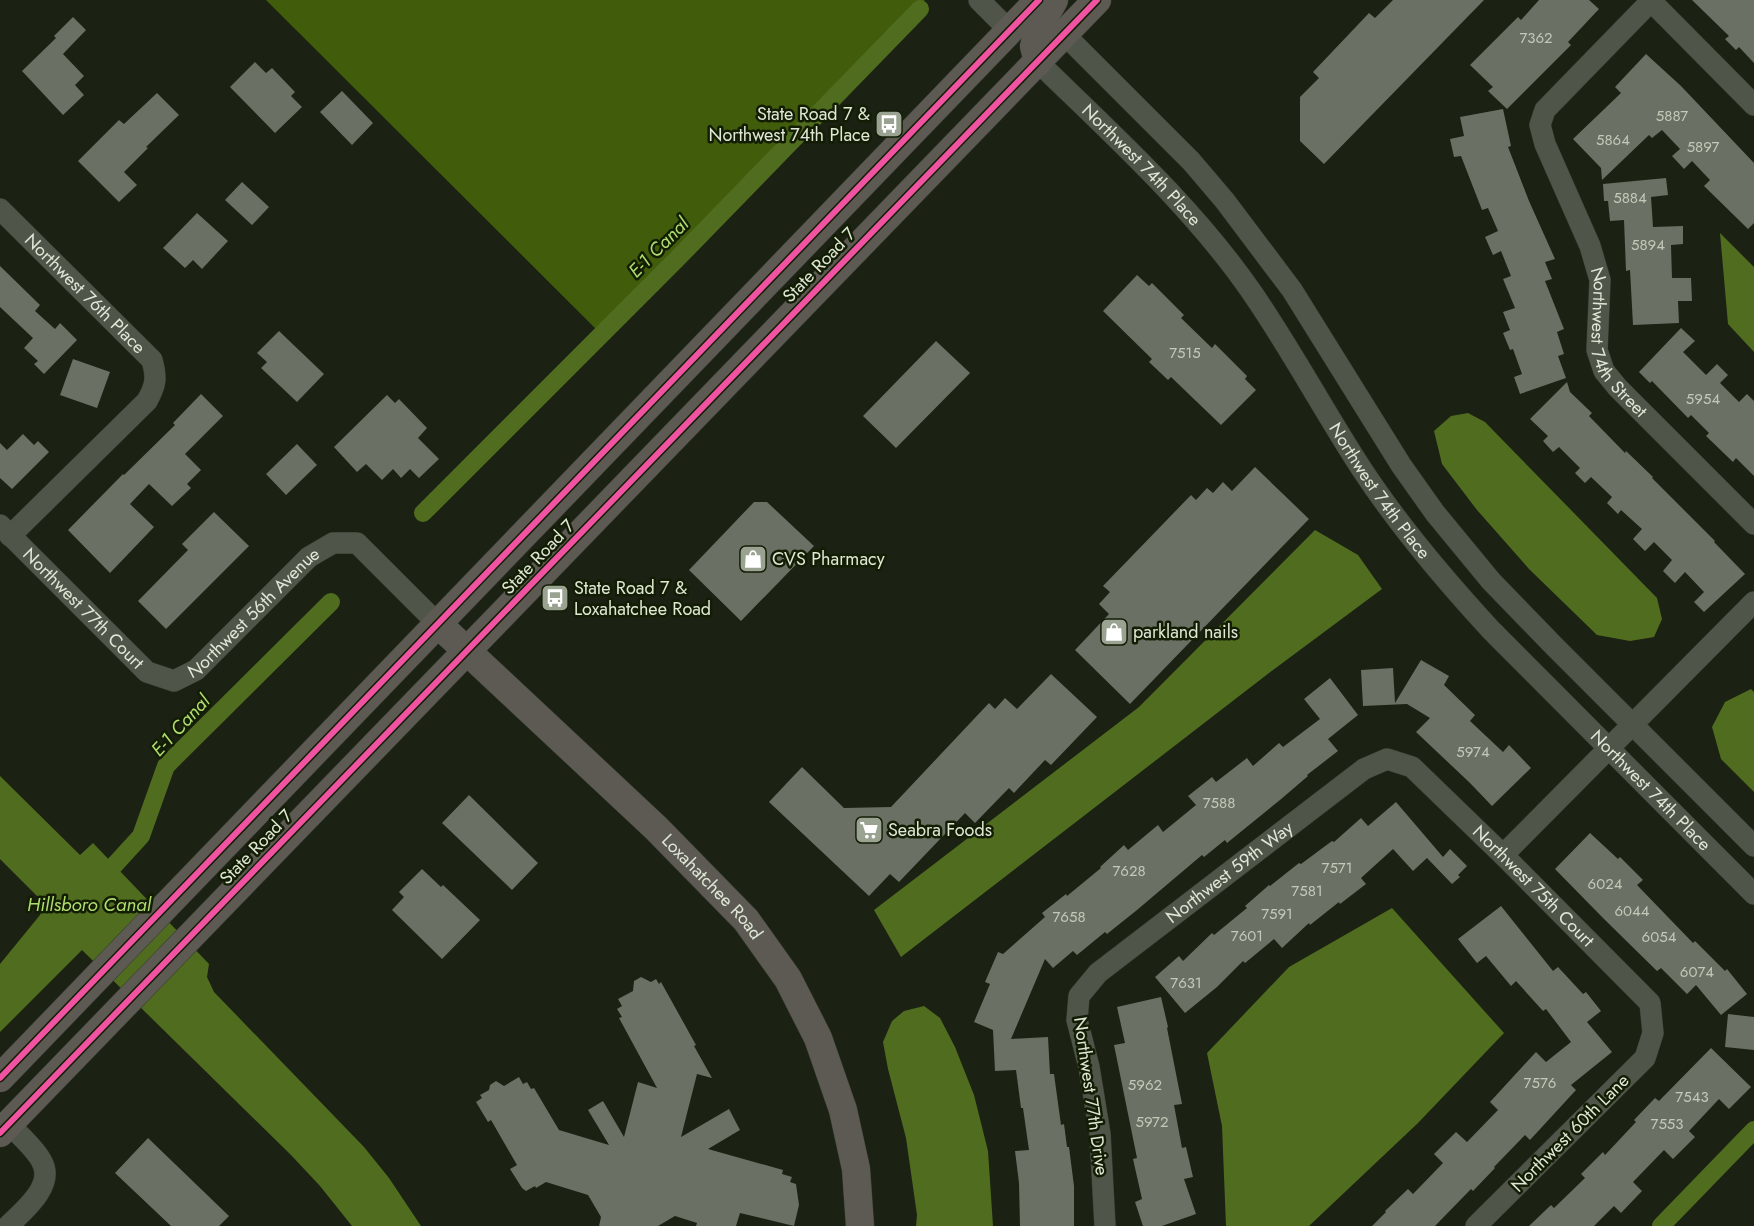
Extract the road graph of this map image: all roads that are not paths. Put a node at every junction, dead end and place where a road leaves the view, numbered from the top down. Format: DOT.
graph roads {
  1 [pos="979,0"];
  2 [pos="1039,0"];
  3 [pos="1054,0"];
  4 [pos="1097,0"];
  5 [pos="1651,0"];
  6 [pos="1010,31"];
  7 [pos="1064,34"];
  8 [pos="1038,62"];
  9 [pos="1754,105"];
  10 [pos="968,134"];
  11 [pos="0,209"];
  12 [pos="1754,524"];
  13 [pos="5,530"];
  14 [pos="1754,602"];
  15 [pos="438,624"];
  16 [pos="468,651"];
  17 [pos="174,681"];
  18 [pos="1632,725"];
  19 [pos="1609,749"];
  20 [pos="1387,759"];
  21 [pos="1754,846"];
  22 [pos="1503,855"];
  23 [pos="1754,894"];
  24 [pos="1079,996"];
  25 [pos="1653,1033"];
  26 [pos="0,1078"];
  27 [pos="4,1128"];
  28 [pos="8,1226"];
  29 [pos="860,1226"];
  30 [pos="1105,1226"];
  31 [pos="1476,1226"];
  1 -- 6 [label="street"];
  2 -- 6 [label="main road, State Road 7"];
  3 -- 8 [label="main road"];
  4 -- 7 [label="main road, State Road 7"];
  5 -- 9 [label="street"];
  5 -- 12 [label="street, Northwest 74th Street"];
  6 -- 10 [label="main road"];
  6 -- 15 [label="main road, State Road 7"];
  7 -- 8 [label="main road, State Road 7"];
  7 -- 18 [label="street, Northwest 74th Place"];
  8 -- 10 [label="main road, State Road 7"];
  8 -- 19 [label="street, Northwest 74th Place"];
  10 -- 16 [label="main road, State Road 7"];
  11 -- 13 [label="street, Northwest 76th Place"];
  13 -- 17 [label="street, Northwest 77th Court"];
  14 -- 18 [label="street"];
  15 -- 16 [label="main road, Loxahatchee Road"];
  15 -- 17 [label="street, Northwest 56th Avenue"];
  15 -- 26 [label="main road, State Road 7"];
  16 -- 27 [label="main road, State Road 7"];
  16 -- 29 [label="main road, Loxahatchee Road"];
  18 -- 19 [label="street"];
  18 -- 21 [label="street, Northwest 74th Place"];
  19 -- 22 [label="street"];
  19 -- 23 [label="street, Northwest 74th Place"];
  20 -- 22 [label="street, Northwest 75th Court"];
  20 -- 24 [label="street, Northwest 59th Way"];
  22 -- 25 [label="street, Northwest 75th Court"];
  24 -- 30 [label="street, Northwest 77th Drive"];
  25 -- 31 [label="street, Northwest 60th Lane"];
  27 -- 28 [label="street"];
}
